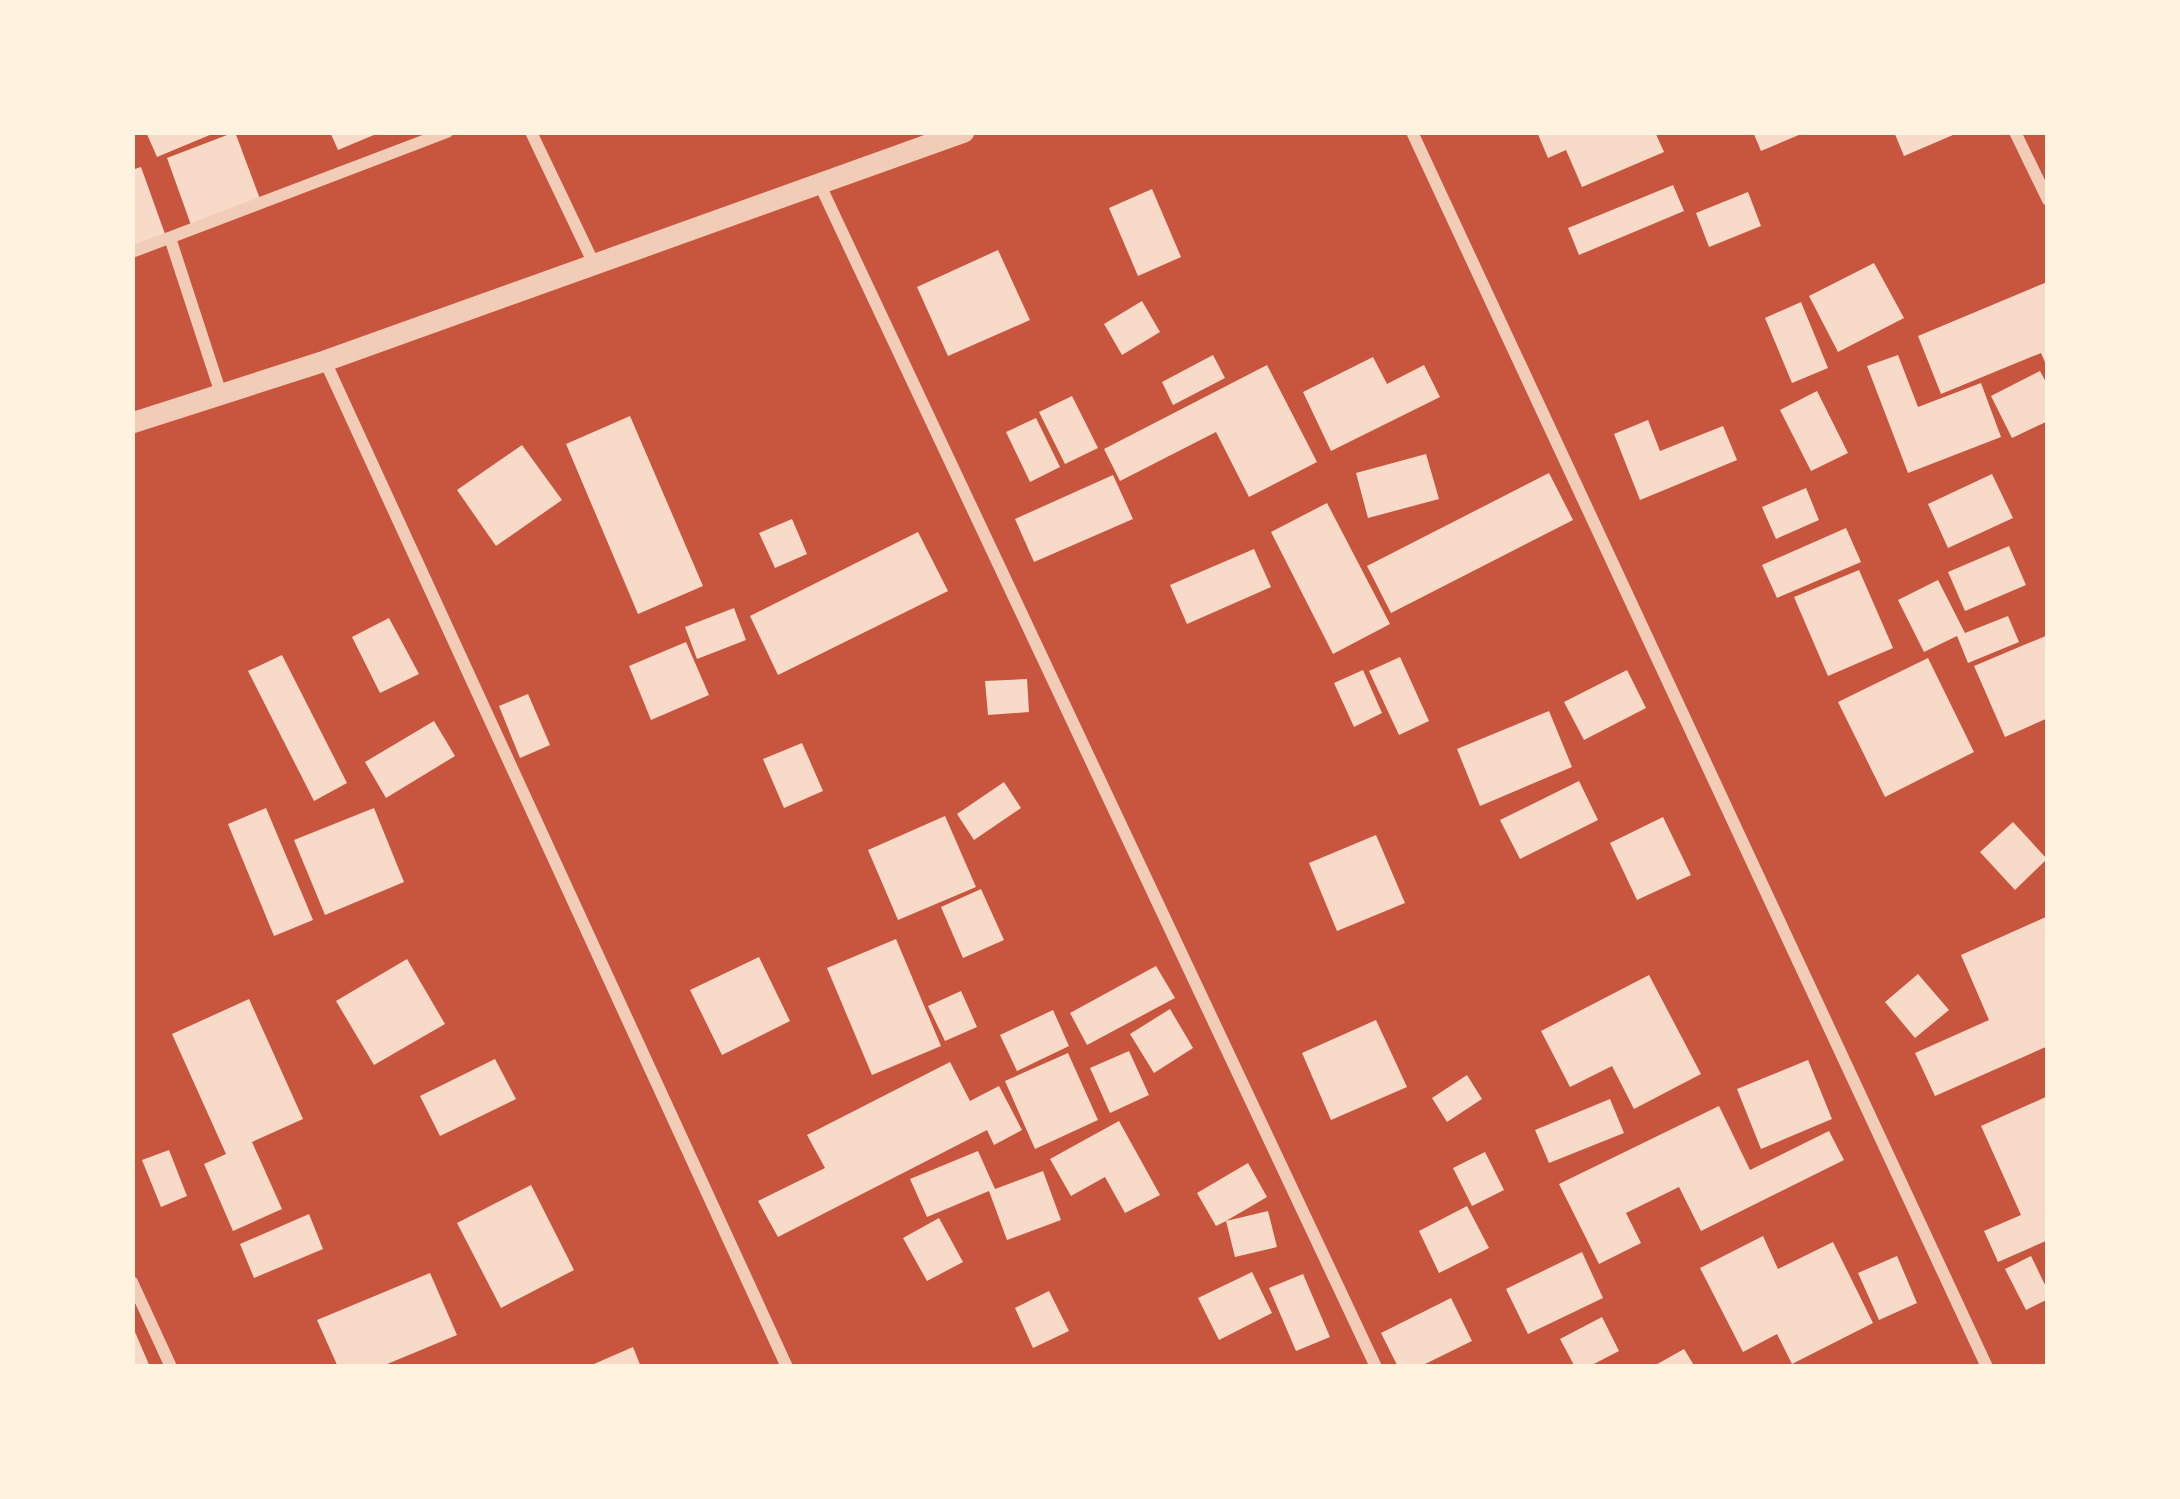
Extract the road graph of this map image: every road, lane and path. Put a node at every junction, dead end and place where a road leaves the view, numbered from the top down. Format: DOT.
graph roads {
  1 [pos="447,132"];
  2 [pos="531,132"];
  3 [pos="964,132"];
  4 [pos="1412,132"];
  5 [pos="2015,132"];
  6 [pos="820,185"];
  7 [pos="2048,200"];
  8 [pos="170,238"];
  9 [pos="132,252"];
  10 [pos="594,264"];
  11 [pos="325,361"];
  12 [pos="221,394"];
  13 [pos="132,423"];
  14 [pos="132,1282"];
  15 [pos="171,1367"];
  16 [pos="787,1367"];
  17 [pos="1376,1367"];
  18 [pos="1988,1367"];
  1 -- 8 [label="street"];
  2 -- 10 [label="street"];
  3 -- 6 [label="street"];
  4 -- 18 [label="street"];
  5 -- 7 [label="street"];
  6 -- 10 [label="street"];
  6 -- 17 [label="street"];
  8 -- 9 [label="street"];
  8 -- 12 [label="street"];
  10 -- 11 [label="street"];
  11 -- 12 [label="street"];
  11 -- 16 [label="street"];
  12 -- 13 [label="street"];
  14 -- 15 [label="street"];
}
